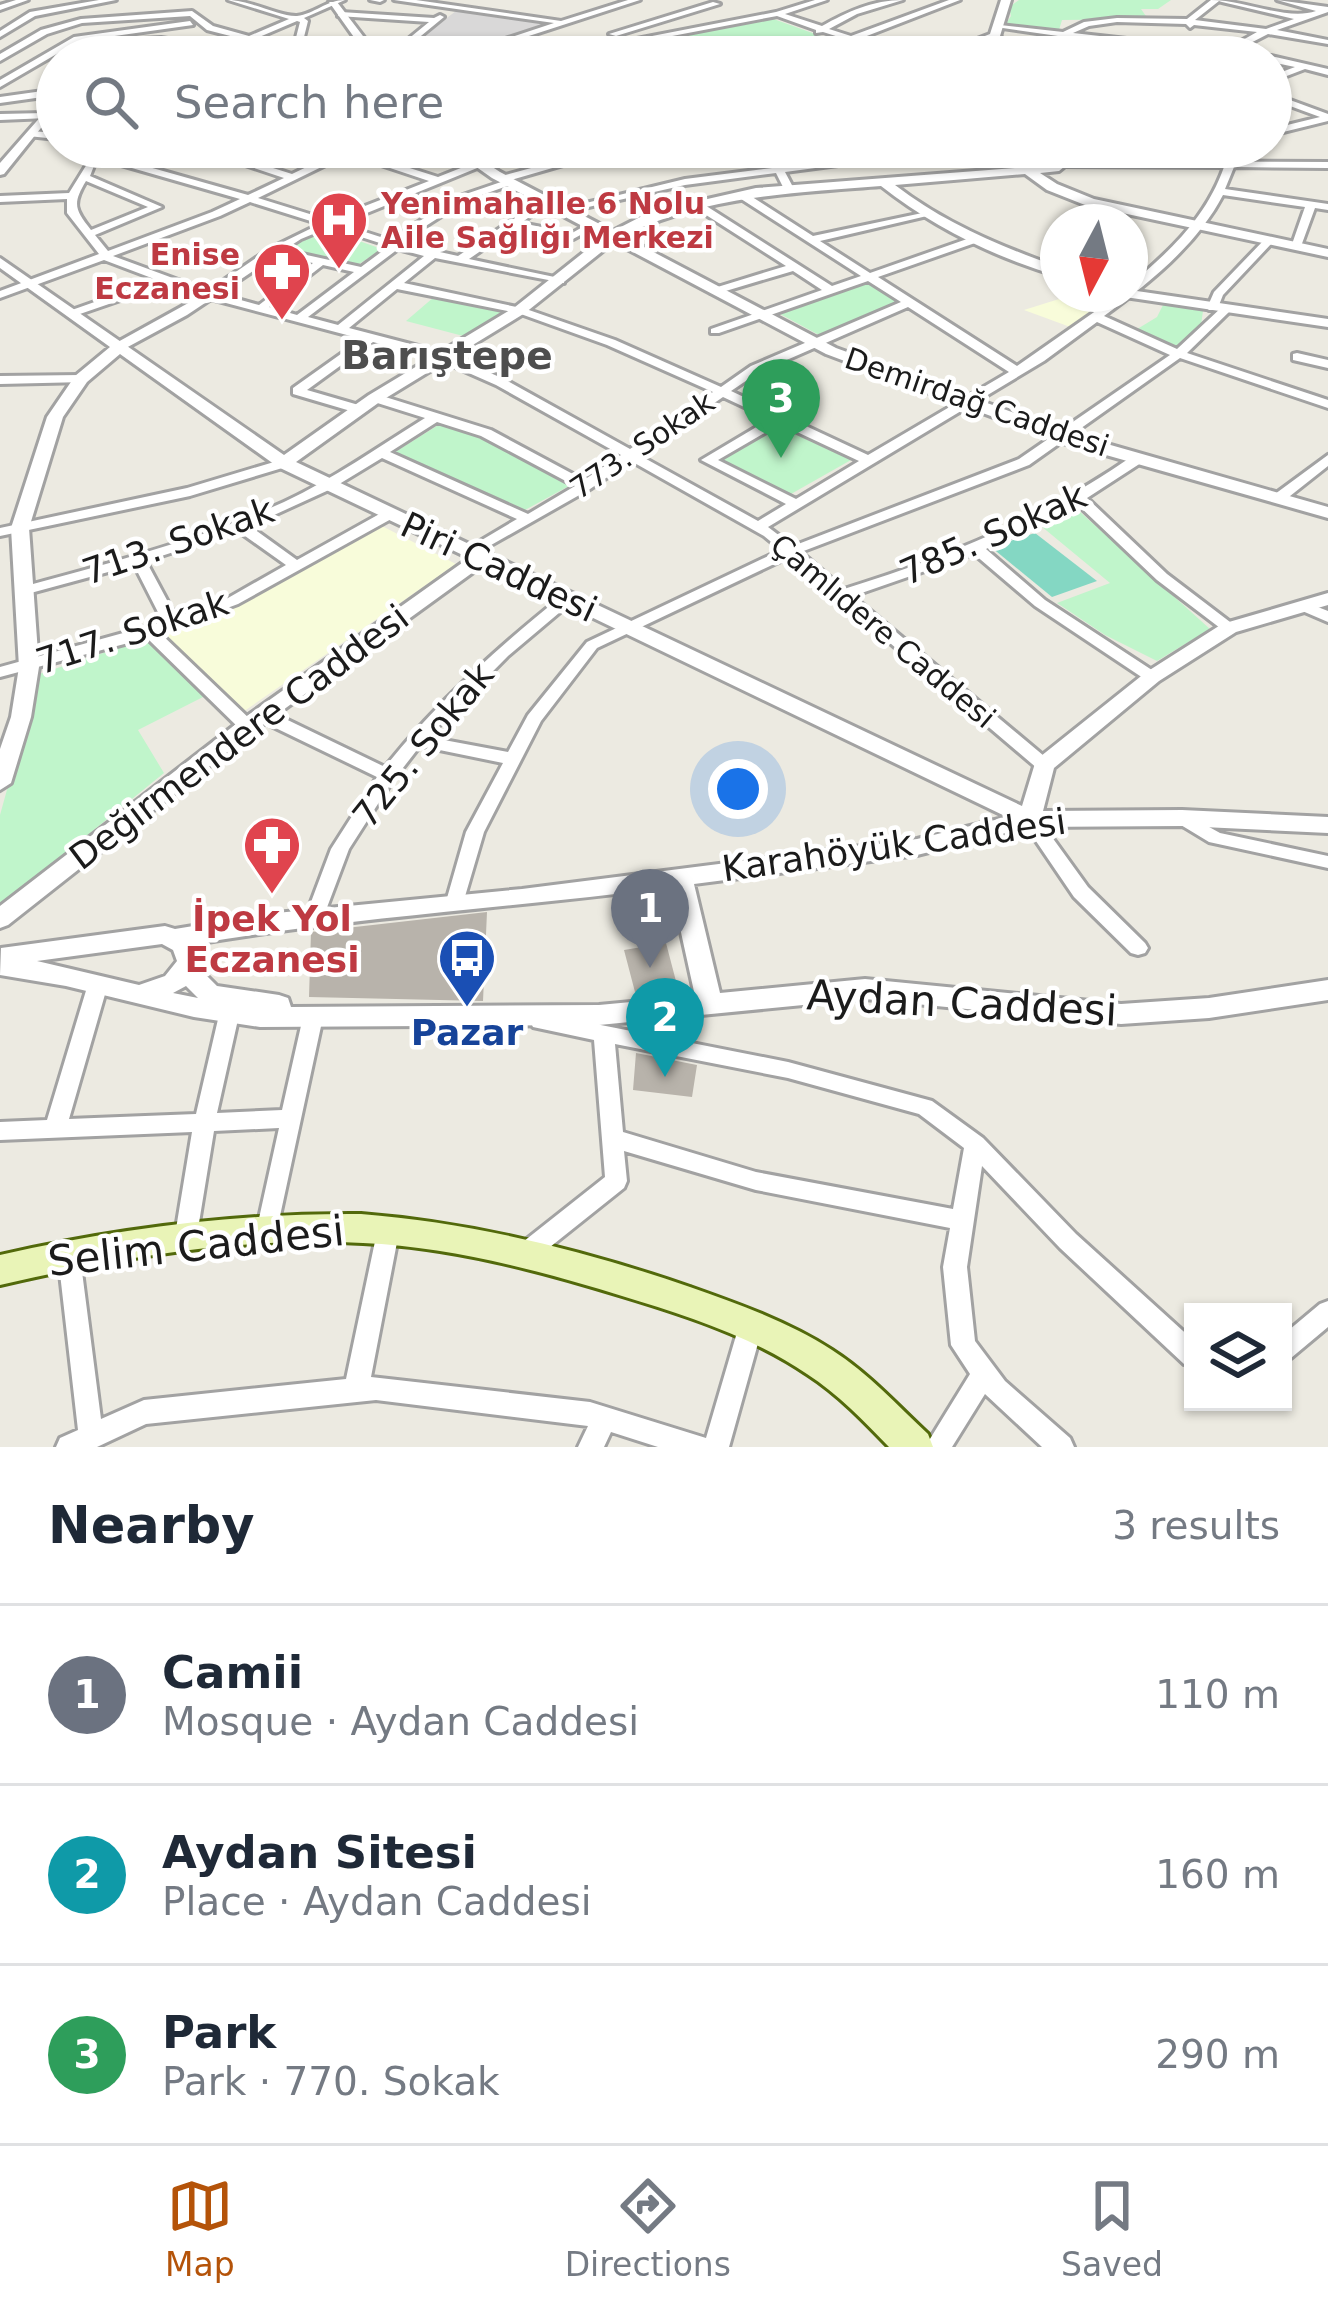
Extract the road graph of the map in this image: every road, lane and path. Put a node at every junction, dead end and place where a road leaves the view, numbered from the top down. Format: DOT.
graph roads {
  1 [pos="24,0"];
  2 [pos="112,0"];
  3 [pos="232,0"];
  4 [pos="398,0"];
  5 [pos="473,0"];
  6 [pos="636,0"];
  7 [pos="823,0"];
  8 [pos="899,0"];
  9 [pos="917,0"];
  10 [pos="956,0"];
  11 [pos="1006,0"];
  12 [pos="1219,0"];
  13 [pos="1281,0"];
  14 [pos="90,2"];
  15 [pos="716,4"];
  16 [pos="339,6"];
  17 [pos="936,6"];
  18 [pos="458,7"];
  19 [pos="0,8"];
  20 [pos="1326,9"];
  21 [pos="777,14"];
  22 [pos="100,18"];
  23 [pos="299,18"];
  24 [pos="1301,18"];
  25 [pos="434,20"];
  26 [pos="203,22"];
  27 [pos="564,22"];
  28 [pos="1187,22"];
  29 [pos="819,31"];
  30 [pos="997,31"];
  31 [pos="1269,31"];
  32 [pos="104,33"];
  33 [pos="1066,33"];
  34 [pos="0,35"];
  35 [pos="37,36"];
  36 [pos="90,36"];
  37 [pos="107,36"];
  38 [pos="236,36"];
  39 [pos="260,36"];
  40 [pos="300,36"];
  41 [pos="359,36"];
  42 [pos="416,36"];
  43 [pos="519,36"];
  44 [pos="601,36"];
  45 [pos="649,36"];
  46 [pos="838,36"];
  47 [pos="858,36"];
  48 [pos="985,36"];
  49 [pos="1000,36"];
  50 [pos="1067,36"];
  51 [pos="1093,36"];
  52 [pos="1242,36"];
  53 [pos="1255,36"];
  54 [pos="36,37"];
  55 [pos="1328,42"];
  56 [pos="1,57"];
  57 [pos="36,60"];
  58 [pos="36,61"];
  59 [pos="1292,62"];
  60 [pos="1307,64"];
  61 [pos="27,67"];
  62 [pos="36,68"];
  63 [pos="1292,71"];
  64 [pos="1328,73"];
  65 [pos="1,82"];
  66 [pos="36,97"];
  67 [pos="0,100"];
  68 [pos="1292,104"];
  69 [pos="0,116"];
  70 [pos="36,116"];
  71 [pos="1328,117"];
  72 [pos="1292,126"];
  73 [pos="36,128"];
  74 [pos="31,134"];
  75 [pos="36,134"];
  76 [pos="1292,164"];
  77 [pos="1328,165"];
  78 [pos="88,168"];
  79 [pos="136,168"];
  80 [pos="264,168"];
  81 [pos="311,168"];
  82 [pos="406,168"];
  83 [pos="448,168"];
  84 [pos="487,168"];
  85 [pos="547,168"];
  86 [pos="783,168"];
  87 [pos="1041,168"];
  88 [pos="1229,168"];
  89 [pos="779,169"];
  90 [pos="0,171"];
  91 [pos="1030,172"];
  92 [pos="84,177"];
  93 [pos="292,177"];
  94 [pos="434,178"];
  95 [pos="506,180"];
  96 [pos="884,182"];
  97 [pos="789,189"];
  98 [pos="1222,192"];
  99 [pos="742,195"];
  100 [pos="72,196"];
  101 [pos="250,198"];
  102 [pos="0,199"];
  103 [pos="545,201"];
  104 [pos="696,204"];
  105 [pos="1311,205"];
  106 [pos="1328,207"];
  107 [pos="562,210"];
  108 [pos="923,214"];
  109 [pos="325,224"];
  110 [pos="511,224"];
  111 [pos="592,226"];
  112 [pos="1199,227"];
  113 [pos="88,234"];
  114 [pos="613,236"];
  115 [pos="814,239"];
  116 [pos="971,241"];
  117 [pos="1268,242"];
  118 [pos="393,245"];
  119 [pos="1296,247"];
  120 [pos="273,251"];
  121 [pos="1328,253"];
  122 [pos="433,254"];
  123 [pos="108,258"];
  124 [pos="460,260"];
  125 [pos="0,262"];
  126 [pos="321,262"];
  127 [pos="1040,266"];
  128 [pos="790,268"];
  129 [pos="363,271"];
  130 [pos="1148,275"];
  131 [pos="872,276"];
  132 [pos="164,281"];
  133 [pos="560,281"];
  134 [pos="32,285"];
  135 [pos="395,285"];
  136 [pos="715,291"];
  137 [pos="832,291"];
  138 [pos="0,295"];
  139 [pos="209,296"];
  140 [pos="1148,296"];
  141 [pos="910,302"];
  142 [pos="1219,308"];
  143 [pos="260,309"];
  144 [pos="520,310"];
  145 [pos="1100,312"];
  146 [pos="73,313"];
  147 [pos="762,316"];
  148 [pos="1094,316"];
  149 [pos="300,318"];
  150 [pos="1328,323"];
  151 [pos="342,328"];
  152 [pos="715,331"];
  153 [pos="373,337"];
  154 [pos="817,344"];
  155 [pos="120,346"];
  156 [pos="1179,354"];
  157 [pos="441,356"];
  158 [pos="1297,357"];
  159 [pos="1328,364"];
  160 [pos="1016,370"];
  161 [pos="81,379"];
  162 [pos="0,380"];
  163 [pos="722,391"];
  164 [pos="375,398"];
  165 [pos="960,402"];
  166 [pos="1328,404"];
  167 [pos="358,409"];
  168 [pos="436,417"];
  169 [pos="778,421"];
  170 [pos="1066,438"];
  171 [pos="379,452"];
  172 [pos="632,455"];
  173 [pos="1139,458"];
  174 [pos="1328,459"];
  175 [pos="870,460"];
  176 [pos="284,463"];
  177 [pos="327,486"];
  178 [pos="585,486"];
  179 [pos="1280,496"];
  180 [pos="1081,500"];
  181 [pos="796,504"];
  182 [pos="1328,513"];
  183 [pos="388,515"];
  184 [pos="528,519"];
  185 [pos="239,525"];
  186 [pos="758,527"];
  187 [pos="10,530"];
  188 [pos="975,547"];
  189 [pos="789,552"];
  190 [pos="475,556"];
  191 [pos="138,560"];
  192 [pos="295,565"];
  193 [pos="27,590"];
  194 [pos="840,596"];
  195 [pos="567,599"];
  196 [pos="1328,599"];
  197 [pos="1305,607"];
  198 [pos="1328,617"];
  199 [pos="172,624"];
  200 [pos="628,626"];
  201 [pos="1229,628"];
  202 [pos="150,632"];
  203 [pos="28,667"];
  204 [pos="0,671"];
  205 [pos="1152,677"];
  206 [pos="255,720"];
  207 [pos="418,740"];
  208 [pos="513,759"];
  209 [pos="1044,765"];
  210 [pos="389,776"];
  211 [pos="0,784"];
  212 [pos="1182,818"];
  213 [pos="1030,819"];
  214 [pos="1328,825"];
  215 [pos="1328,862"];
  216 [pos="680,875"];
  217 [pos="454,904"];
  218 [pos="314,918"];
  219 [pos="0,919"];
  220 [pos="176,938"];
  221 [pos="128,942"];
  222 [pos="1138,948"];
  223 [pos="0,957"];
  224 [pos="188,963"];
  225 [pos="0,967"];
  226 [pos="117,990"];
  227 [pos="1328,990"];
  228 [pos="709,1002"];
  229 [pos="230,1015"];
  230 [pos="381,1016"];
  231 [pos="313,1017"];
  232 [pos="518,1017"];
  233 [pos="604,1034"];
  234 [pos="288,1119"];
  235 [pos="205,1120"];
  236 [pos="56,1127"];
  237 [pos="0,1131"];
  238 [pos="613,1138"];
  239 [pos="975,1144"];
  240 [pos="961,1220"];
  241 [pos="267,1232"];
  242 [pos="388,1232"];
  243 [pos="185,1241"];
  244 [pos="69,1256"];
  245 [pos="522,1256"];
  246 [pos="0,1270"];
  247 [pos="1328,1312"];
  248 [pos="750,1329"];
  249 [pos="1292,1342"];
  250 [pos="1184,1348"];
  251 [pos="984,1373"];
  252 [pos="356,1390"];
  253 [pos="605,1418"];
  254 [pos="902,1441"];
  255 [pos="80,1442"];
  256 [pos="591,1447"];
  257 [pos="698,1447"];
  258 [pos="716,1447"];
  259 [pos="938,1447"];
  260 [pos="1061,1447"];
  1 -- 19 [label="street"];
  2 -- 14 [label="street"];
  3 -- 23 [label="street"];
  4 -- 18 [label="street"];
  5 -- 18 [label="street"];
  6 -- 27 [label="street"];
  7 -- 21 [label="street"];
  8 -- 29 [label="street"];
  9 -- 17 [label="street"];
  10 -- 17 [label="street"];
  11 -- 30 [label="street"];
  12 -- 24 [label="street"];
  12 -- 28 [label="street"];
  13 -- 20 [label="street"];
  14 -- 22 [label="street"];
  14 -- 34 [label="street"];
  15 -- 44 [label="street"];
  16 -- 23 [label="street"];
  16 -- 25 [label="street"];
  16 -- 41 [label="street"];
  17 -- 47 [label="street"];
  18 -- 25 [label="street"];
  18 -- 27 [label="street"];
  20 -- 24 [label="street"];
  21 -- 29 [label="street"];
  21 -- 45 [label="street"];
  22 -- 26 [label="street"];
  22 -- 32 [label="street"];
  22 -- 35 [label="street"];
  23 -- 39 [label="street"];
  23 -- 40 [label="street"];
  24 -- 31 [label="street"];
  25 -- 42 [label="street"];
  26 -- 32 [label="street"];
  26 -- 38 [label="street"];
  27 -- 43 [label="street"];
  28 -- 31 [label="street"];
  28 -- 33 [label="street"];
  28 -- 52 [label="street"];
  29 -- 46 [label="street"];
  30 -- 33 [label="street"];
  30 -- 48 [label="street"];
  30 -- 49 [label="street"];
  31 -- 53 [label="street"];
  31 -- 55 [label="street"];
  32 -- 36 [label="street"];
  32 -- 37 [label="street"];
  33 -- 50 [label="street"];
  33 -- 51 [label="street"];
  54 -- 56 [label="street"];
  56 -- 57 [label="street"];
  58 -- 61 [label="street"];
  59 -- 60 [label="street"];
  60 -- 63 [label="street"];
  60 -- 64 [label="street"];
  61 -- 62 [label="street"];
  61 -- 65 [label="street"];
  66 -- 67 [label="street"];
  68 -- 71 [label="street"];
  69 -- 70 [label="street"];
  71 -- 72 [label="street"];
  73 -- 74 [label="street"];
  74 -- 75 [label="street"];
  74 -- 90 [label="street"];
  76 -- 77 [label="street"];
  78 -- 92 [label="street"];
  79 -- 101 [label="street"];
  80 -- 93 [label="street"];
  81 -- 93 [label="street"];
  82 -- 94 [label="street"];
  83 -- 94 [label="street"];
  84 -- 95 [label="street, Demirdağ Caddesi"];
  85 -- 95 [label="street"];
  86 -- 89 [label="street"];
  87 -- 91 [label="street"];
  88 -- 98 [label="street"];
  89 -- 97 [label="street"];
  89 -- 107 [label="street"];
  91 -- 96 [label="street"];
  91 -- 112 [label="street"];
  92 -- 100 [label="street"];
  92 -- 113 [label="street"];
  93 -- 101 [label="street"];
  94 -- 109 [label="street"];
  95 -- 103 [label="street, Demirdağ Caddesi"];
  95 -- 118 [label="street"];
  96 -- 97 [label="street"];
  96 -- 108 [label="street"];
  97 -- 99 [label="street"];
  98 -- 105 [label="street"];
  98 -- 112 [label="street"];
  99 -- 104 [label="street"];
  99 -- 115 [label="street"];
  100 -- 102 [label="street"];
  100 -- 113 [label="street, Çamlıdere Caddesi"];
  101 -- 109 [label="street"];
  101 -- 123 [label="street"];
  103 -- 107 [label="street, Demirdağ Caddesi"];
  103 -- 110 [label="street"];
  104 -- 114 [label="street"];
  104 -- 128 [label="street"];
  105 -- 106 [label="street"];
  105 -- 119 [label="street"];
  107 -- 111 [label="street, Demirdağ Caddesi"];
  108 -- 115 [label="street"];
  108 -- 116 [label="street"];
  109 -- 118 [label="street"];
  109 -- 120 [label="street"];
  110 -- 111 [label="street"];
  110 -- 124 [label="street"];
  111 -- 114 [label="street, Demirdağ Caddesi"];
  112 -- 117 [label="street"];
  112 -- 130 [label="street"];
  113 -- 123 [label="street, Çamlıdere Caddesi"];
  114 -- 133 [label="street"];
  114 -- 136 [label="street, Demirdağ Caddesi"];
  115 -- 131 [label="street"];
  116 -- 127 [label="street"];
  116 -- 131 [label="street"];
  117 -- 119 [label="street"];
  117 -- 142 [label="street"];
  118 -- 122 [label="street"];
  118 -- 129 [label="street"];
  119 -- 121 [label="street"];
  120 -- 126 [label="street"];
  120 -- 139 [label="street"];
  122 -- 124 [label="street"];
  122 -- 135 [label="street"];
  123 -- 132 [label="street, Çamlıdere Caddesi"];
  123 -- 134 [label="street"];
  124 -- 133 [label="street"];
  125 -- 134 [label="street, Piri Caddesi"];
  126 -- 129 [label="street"];
  126 -- 143 [label="street"];
  128 -- 136 [label="street"];
  128 -- 137 [label="street"];
  129 -- 149 [label="street"];
  131 -- 137 [label="street"];
  131 -- 141 [label="street"];
  132 -- 139 [label="street, Çamlıdere Caddesi"];
  132 -- 146 [label="street"];
  133 -- 144 [label="street"];
  134 -- 138 [label="street"];
  134 -- 146 [label="street, Piri Caddesi"];
  135 -- 144 [label="street"];
  135 -- 151 [label="street"];
  136 -- 147 [label="street, Demirdağ Caddesi"];
  137 -- 147 [label="street"];
  139 -- 143 [label="street, Çamlıdere Caddesi"];
  139 -- 155 [label="street"];
  140 -- 142 [label="street"];
  141 -- 154 [label="street, 773. Sokak"];
  141 -- 160 [label="street"];
  142 -- 150 [label="street"];
  142 -- 156 [label="street"];
  143 -- 149 [label="street, Çamlıdere Caddesi"];
  144 -- 157 [label="street"];
  144 -- 163 [label="street"];
  145 -- 148 [label="street"];
  146 -- 155 [label="street, Piri Caddesi"];
  147 -- 152 [label="street"];
  147 -- 154 [label="street, Demirdağ Caddesi"];
  148 -- 156 [label="street"];
  148 -- 160 [label="street"];
  149 -- 151 [label="street, Çamlıdere Caddesi"];
  151 -- 153 [label="street, Çamlıdere Caddesi"];
  153 -- 157 [label="street, Çamlıdere Caddesi"];
  153 -- 167 [label="street"];
  154 -- 163 [label="street, 773. Sokak"];
  154 -- 165 [label="street, Demirdağ Caddesi"];
  155 -- 161 [label="street"];
  155 -- 176 [label="street, Piri Caddesi"];
  156 -- 166 [label="street"];
  156 -- 170 [label="street"];
  157 -- 164 [label="street"];
  157 -- 172 [label="street, Çamlıdere Caddesi"];
  158 -- 159 [label="street"];
  160 -- 165 [label="street"];
  161 -- 162 [label="street"];
  161 -- 187 [label="street"];
  163 -- 169 [label="street"];
  163 -- 172 [label="street, 773. Sokak"];
  164 -- 167 [label="street"];
  164 -- 168 [label="street"];
  165 -- 170 [label="street, Demirdağ Caddesi"];
  165 -- 175 [label="street"];
  167 -- 176 [label="street"];
  168 -- 171 [label="street, 713. Sokak"];
  168 -- 178 [label="street"];
  169 -- 175 [label="street"];
  169 -- 181 [label="street"];
  170 -- 173 [label="street, Demirdağ Caddesi"];
  170 -- 189 [label="street"];
  171 -- 177 [label="street, 713. Sokak"];
  171 -- 184 [label="street"];
  172 -- 178 [label="street, 773. Sokak"];
  172 -- 186 [label="street, Çamlıdere Caddesi"];
  173 -- 179 [label="street, Demirdağ Caddesi"];
  173 -- 180 [label="street, 785. Sokak"];
  174 -- 179 [label="street"];
  175 -- 181 [label="street"];
  176 -- 177 [label="street, Piri Caddesi"];
  176 -- 187 [label="street"];
  177 -- 183 [label="street, Piri Caddesi"];
  177 -- 185 [label="street, 713. Sokak"];
  178 -- 184 [label="street, 773. Sokak"];
  179 -- 182 [label="street, Demirdağ Caddesi"];
  180 -- 188 [label="street, 785. Sokak"];
  180 -- 201 [label="street"];
  181 -- 186 [label="street"];
  183 -- 190 [label="street, Piri Caddesi"];
  183 -- 192 [label="street, 717. Sokak"];
  184 -- 190 [label="street, 773. Sokak"];
  185 -- 191 [label="street, 713. Sokak"];
  185 -- 192 [label="street"];
  186 -- 189 [label="street, Çamlıdere Caddesi"];
  187 -- 193 [label="street"];
  188 -- 194 [label="street, 785. Sokak"];
  188 -- 205 [label="street"];
  189 -- 194 [label="street, Çamlıdere Caddesi"];
  189 -- 200 [label="street"];
  190 -- 195 [label="street, Piri Caddesi"];
  190 -- 206 [label="street, Değirmendere Caddesi"];
  191 -- 193 [label="street, 713. Sokak"];
  191 -- 199 [label="street"];
  192 -- 199 [label="street, 717. Sokak"];
  193 -- 203 [label="street"];
  194 -- 209 [label="street, Çamlıdere Caddesi"];
  195 -- 200 [label="street, Piri Caddesi"];
  195 -- 207 [label="street, 725. Sokak"];
  196 -- 197 [label="street"];
  197 -- 198 [label="street"];
  197 -- 201 [label="street"];
  199 -- 202 [label="street, 717. Sokak"];
  200 -- 208 [label="street"];
  200 -- 213 [label="street, Piri Caddesi"];
  201 -- 205 [label="street"];
  202 -- 203 [label="street, 717. Sokak"];
  202 -- 206 [label="street"];
  203 -- 204 [label="street, 717. Sokak"];
  203 -- 211 [label="street"];
  205 -- 209 [label="street"];
  206 -- 210 [label="street"];
  206 -- 219 [label="street, Değirmendere Caddesi"];
  207 -- 208 [label="street"];
  207 -- 210 [label="street, 725. Sokak"];
  208 -- 217 [label="street"];
  209 -- 213 [label="street"];
  210 -- 218 [label="street, 725. Sokak"];
  212 -- 213 [label="street, Karahöyük Caddesi"];
  212 -- 214 [label="street, Karahöyük Caddesi"];
  212 -- 215 [label="street"];
  213 -- 216 [label="street, Karahöyük Caddesi"];
  213 -- 222 [label="street"];
  216 -- 217 [label="street, Karahöyük Caddesi"];
  216 -- 228 [label="street"];
  217 -- 218 [label="street, Karahöyük Caddesi"];
  218 -- 220 [label="street, Karahöyük Caddesi"];
  220 -- 221 [label="street"];
  220 -- 224 [label="street"];
  221 -- 223 [label="street"];
  221 -- 226 [label="street"];
  224 -- 226 [label="street"];
  224 -- 230 [label="street"];
  225 -- 226 [label="street"];
  226 -- 229 [label="street"];
  226 -- 236 [label="street"];
  227 -- 228 [label="street, Aydan Caddesi"];
  228 -- 232 [label="street, Aydan Caddesi"];
  229 -- 231 [label="street"];
  229 -- 235 [label="street"];
  230 -- 231 [label="street"];
  230 -- 232 [label="street, Aydan Caddesi"];
  231 -- 234 [label="street"];
  232 -- 233 [label="street"];
  233 -- 238 [label="street"];
  233 -- 239 [label="street"];
  234 -- 235 [label="street"];
  234 -- 241 [label="street"];
  235 -- 236 [label="street"];
  235 -- 243 [label="street"];
  236 -- 237 [label="street"];
  238 -- 240 [label="street"];
  238 -- 245 [label="street"];
  239 -- 240 [label="street"];
  239 -- 250 [label="street"];
  240 -- 251 [label="street"];
  241 -- 242 [label="main road, Selim Caddesi"];
  241 -- 243 [label="main road, Selim Caddesi"];
  242 -- 245 [label="main road, Selim Caddesi"];
  242 -- 252 [label="street"];
  243 -- 244 [label="main road, Selim Caddesi"];
  244 -- 246 [label="main road, Selim Caddesi"];
  244 -- 255 [label="street"];
  245 -- 248 [label="main road, Selim Caddesi"];
  247 -- 249 [label="street"];
  248 -- 254 [label="main road, Selim Caddesi"];
  248 -- 258 [label="street"];
  251 -- 259 [label="street"];
  251 -- 260 [label="street"];
  252 -- 253 [label="street"];
  252 -- 255 [label="street"];
  253 -- 256 [label="street"];
  253 -- 257 [label="street"];
}
